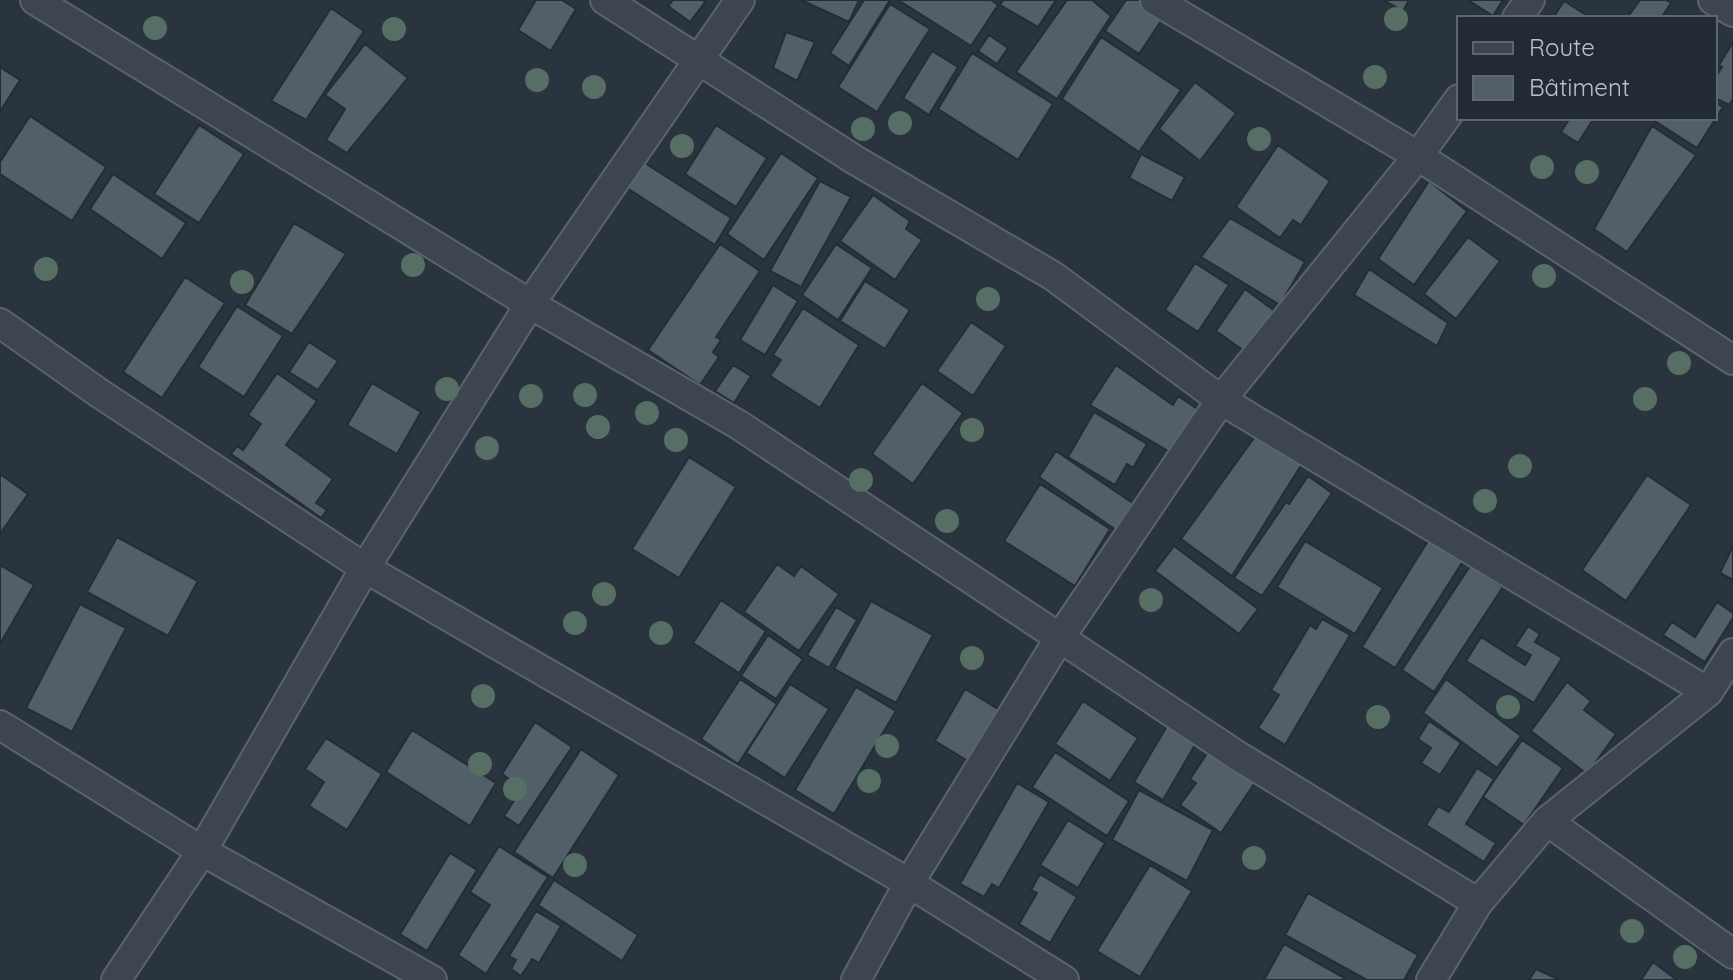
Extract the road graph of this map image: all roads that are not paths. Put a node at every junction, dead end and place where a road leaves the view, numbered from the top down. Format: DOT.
graph roads {
  1 [pos="35,0"];
  2 [pos="605,0"];
  3 [pos="740,0"];
  4 [pos="1155,0"];
  5 [pos="1713,0"];
  6 [pos="1733,12"];
  7 [pos="697,61"];
  8 [pos="1457,102"];
  9 [pos="1418,156"];
  10 [pos="530,304"];
  11 [pos="0,323"];
  12 [pos="1733,360"];
  13 [pos="1221,400"];
  14 [pos="365,568"];
  15 [pos="1059,639"];
  16 [pos="1733,653"];
  17 [pos="1708,692"];
  18 [pos="0,725"];
  19 [pos="1547,821"];
  20 [pos="202,851"];
  21 [pos="909,883"];
  22 [pos="1478,903"];
  23 [pos="1733,954"];
  24 [pos="116,980"];
  25 [pos="432,980"];
  26 [pos="856,980"];
  27 [pos="1064,980"];
  28 [pos="1431,980"];
  1 -- 10 [label="street"];
  2 -- 7 [label="street"];
  3 -- 7 [label="street"];
  4 -- 9 [label="street"];
  5 -- 6 [label="street"];
  7 -- 10 [label="street"];
  7 -- 13 [label="street"];
  8 -- 9 [label="street"];
  9 -- 12 [label="street"];
  9 -- 13 [label="street"];
  10 -- 14 [label="street"];
  10 -- 15 [label="street"];
  11 -- 14 [label="street"];
  13 -- 15 [label="street"];
  13 -- 17 [label="street"];
  14 -- 20 [label="street"];
  14 -- 21 [label="street"];
  15 -- 21 [label="street"];
  15 -- 22 [label="street"];
  16 -- 17 [label="street"];
  17 -- 19 [label="street"];
  18 -- 20 [label="street"];
  19 -- 22 [label="street"];
  19 -- 23 [label="street"];
  20 -- 24 [label="street"];
  20 -- 25 [label="street"];
  21 -- 26 [label="street"];
  21 -- 27 [label="street"];
  22 -- 28 [label="street"];
}
